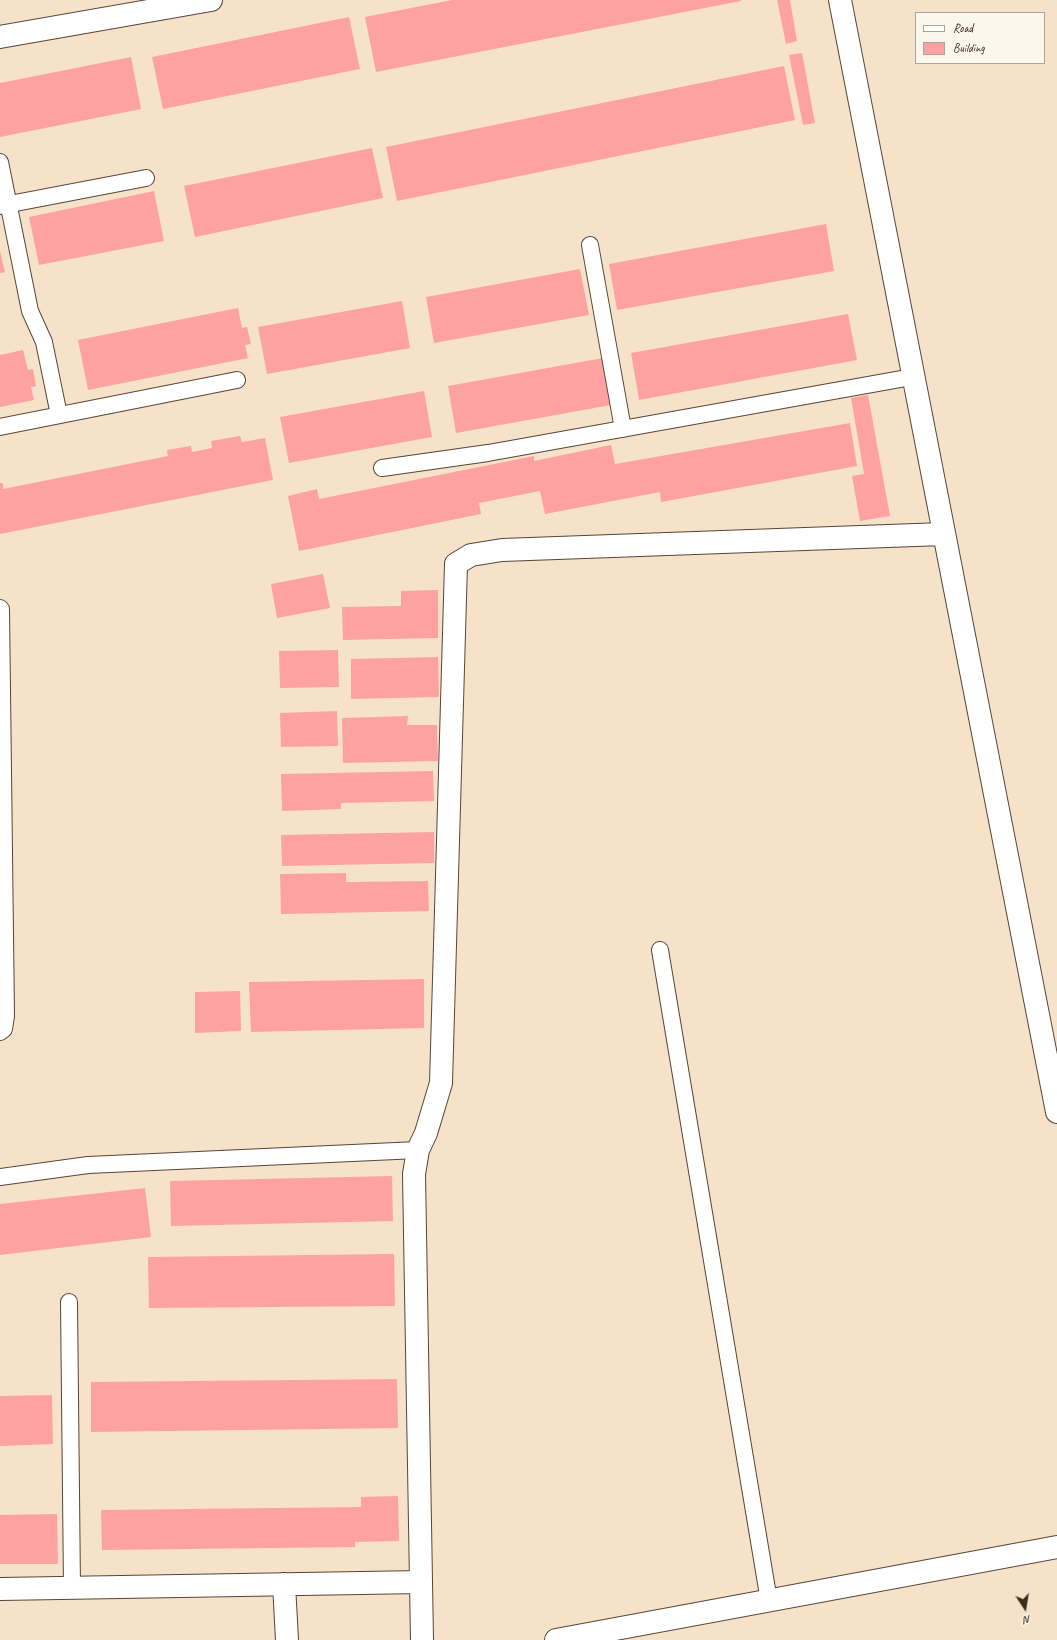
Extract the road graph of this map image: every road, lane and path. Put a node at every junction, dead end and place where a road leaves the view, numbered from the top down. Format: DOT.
graph roads {
  1 [pos="211,0"];
  2 [pos="840,0"];
  3 [pos="0,37"];
  4 [pos="0,162"];
  5 [pos="146,178"];
  6 [pos="4,205"];
  7 [pos="590,245"];
  8 [pos="912,377"];
  9 [pos="237,380"];
  10 [pos="59,415"];
  11 [pos="0,427"];
  12 [pos="623,429"];
  13 [pos="382,468"];
  14 [pos="943,534"];
  15 [pos="0,608"];
  16 [pos="660,950"];
  17 [pos="0,1032"];
  18 [pos="1057,1112"];
  19 [pos="418,1150"];
  20 [pos="0,1177"];
  21 [pos="70,1302"];
  22 [pos="1057,1547"];
  23 [pos="421,1582"];
  24 [pos="284,1584"];
  25 [pos="72,1588"];
  26 [pos="0,1589"];
  27 [pos="769,1601"];
  28 [pos="287,1640"];
  29 [pos="422,1640"];
  30 [pos="556,1640"];
  1 -- 3 [label="street"];
  2 -- 8 [label="street"];
  4 -- 6 [label="lane"];
  5 -- 6 [label="lane"];
  6 -- 10 [label="lane"];
  7 -- 12 [label="lane"];
  8 -- 12 [label="lane"];
  8 -- 14 [label="street"];
  9 -- 10 [label="lane"];
  10 -- 11 [label="lane"];
  12 -- 13 [label="lane"];
  14 -- 18 [label="street"];
  14 -- 19 [label="street"];
  15 -- 17 [label="lane"];
  16 -- 27 [label="lane"];
  19 -- 20 [label="lane"];
  19 -- 23 [label="street"];
  21 -- 25 [label="lane"];
  22 -- 27 [label="street"];
  23 -- 24 [label="street"];
  23 -- 29 [label="street"];
  24 -- 25 [label="street"];
  24 -- 28 [label="street"];
  25 -- 26 [label="street"];
  27 -- 30 [label="street"];
}
